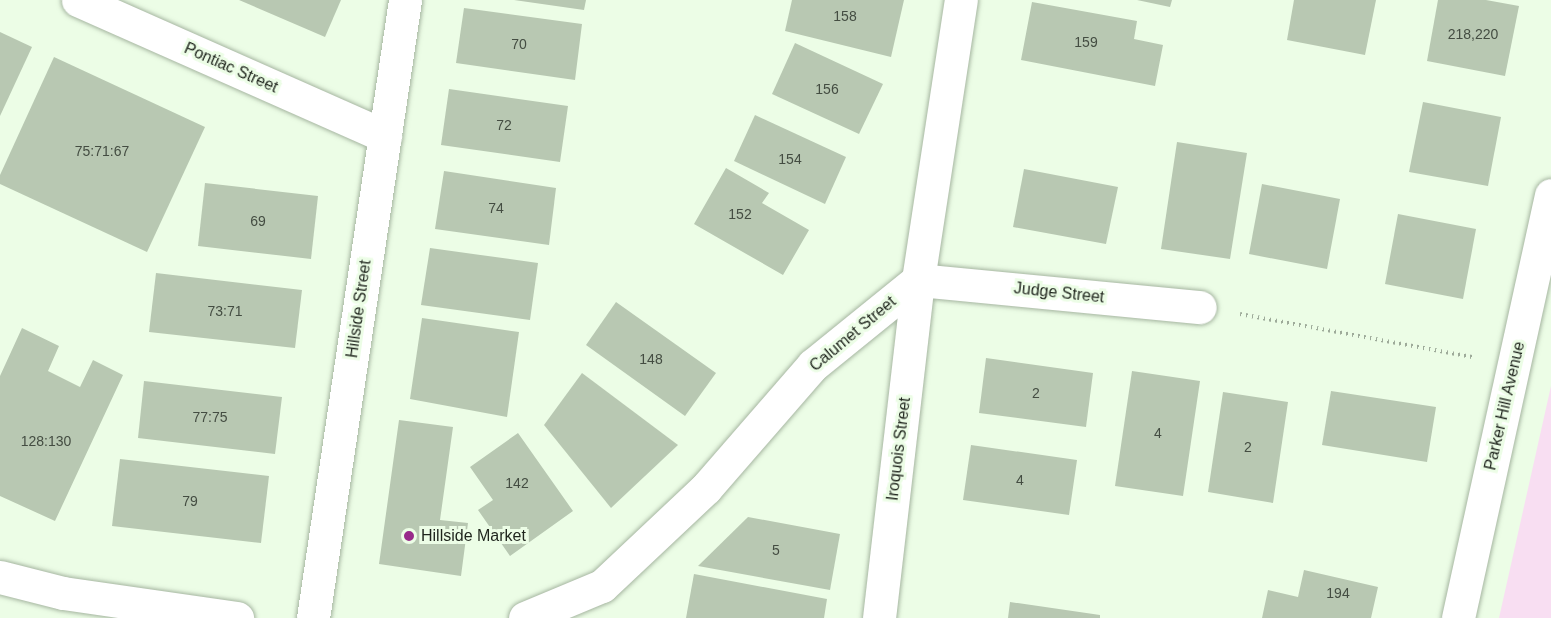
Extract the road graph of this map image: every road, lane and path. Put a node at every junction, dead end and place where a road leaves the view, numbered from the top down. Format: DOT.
graph roads {
  1 [pos="78,0"];
  2 [pos="405,0"];
  3 [pos="961,0"];
  4 [pos="385,136"];
  5 [pos="1551,195"];
  6 [pos="1543,274"];
  7 [pos="918,280"];
  8 [pos="1200,307"];
  9 [pos="1472,358"];
  10 [pos="0,577"];
  11 [pos="237,618"];
  12 [pos="313,618"];
  13 [pos="525,618"];
  14 [pos="879,618"];
  15 [pos="1458,618"];
  1 -- 4 [label="street, Pontiac Street"];
  2 -- 4 [label="street, Hillside Street"];
  3 -- 7 [label="street"];
  4 -- 12 [label="street, Hillside Street"];
  5 -- 6 [label="street, Parker Hill Avenue"];
  6 -- 15 [label="street, Parker Hill Avenue"];
  7 -- 8 [label="street, Judge Street"];
  7 -- 13 [label="street, Calumet Street"];
  7 -- 14 [label="street, Iroquois Street"];
  8 -- 9 [label="path"];
  10 -- 11 [label="street"];
}
